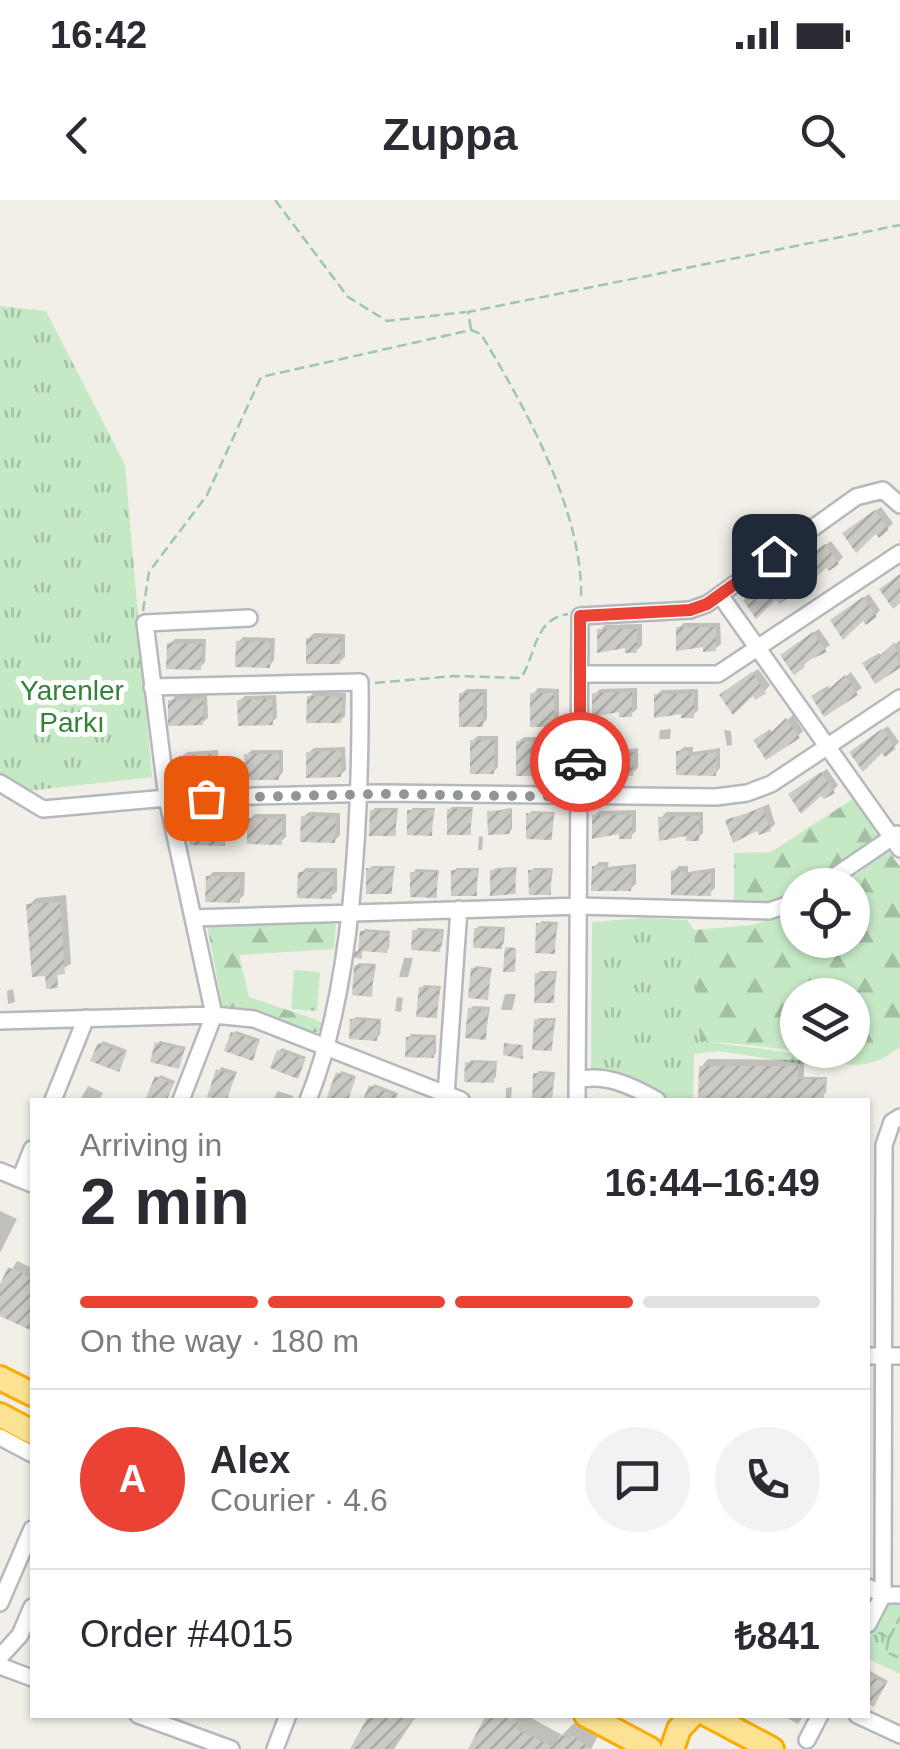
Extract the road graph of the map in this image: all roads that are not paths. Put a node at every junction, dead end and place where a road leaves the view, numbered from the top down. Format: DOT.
graph roads {
  1 [pos="900,506"];
  2 [pos="900,552"];
  3 [pos="720,596"];
  4 [pos="249,618"];
  5 [pos="757,648"];
  6 [pos="580,674"];
  7 [pos="152,687"];
  8 [pos="900,698"];
  9 [pos="827,747"];
  10 [pos="0,783"];
  11 [pos="361,794"];
  12 [pos="580,797"];
  13 [pos="166,798"];
  14 [pos="897,840"];
  15 [pos="850,868"];
  16 [pos="580,906"];
  17 [pos="780,907"];
  18 [pos="459,910"];
  19 [pos="348,913"];
  20 [pos="194,918"];
  21 [pos="214,1015"];
  22 [pos="86,1018"];
  23 [pos="0,1020"];
  24 [pos="327,1049"];
  25 [pos="577,1080"];
  26 [pos="453,1097"];
  27 [pos="53,1098"];
  28 [pos="182,1098"];
  29 [pos="309,1098"];
  30 [pos="577,1098"];
  31 [pos="652,1098"];
  32 [pos="900,1117"];
  33 [pos="870,1134"];
  34 [pos="886,1134"];
  35 [pos="0,1171"];
  36 [pos="26,1182"];
  37 [pos="874,1356"];
  38 [pos="900,1356"];
  39 [pos="0,1378"];
  40 [pos="30,1392"];
  41 [pos="0,1416"];
  42 [pos="30,1431"];
  43 [pos="0,1437"];
  44 [pos="30,1453"];
  45 [pos="882,1480"];
  46 [pos="900,1480"];
  47 [pos="30,1532"];
  48 [pos="6,1572"];
  49 [pos="892,1595"];
  50 [pos="0,1603"];
  51 [pos="30,1612"];
  52 [pos="870,1623"];
  53 [pos="0,1657"];
  54 [pos="0,1666"];
  55 [pos="30,1677"];
  56 [pos="146,1718"];
  57 [pos="287,1718"];
  58 [pos="590,1718"];
  59 [pos="689,1718"];
  60 [pos="711,1718"];
  61 [pos="818,1718"];
  62 [pos="863,1718"];
  63 [pos="900,1735"];
  64 [pos="617,1739"];
  65 [pos="736,1740"];
  66 [pos="807,1740"];
  67 [pos="231,1749"];
  68 [pos="275,1749"];
  69 [pos="650,1749"];
  70 [pos="672,1749"];
  71 [pos="772,1749"];
  1 -- 3 [label="street"];
  2 -- 5 [label="street"];
  3 -- 5 [label="street"];
  3 -- 6 [label="street"];
  4 -- 7 [label="street"];
  5 -- 6 [label="street"];
  5 -- 9 [label="street"];
  6 -- 12 [label="street"];
  7 -- 11 [label="street"];
  7 -- 13 [label="street"];
  8 -- 9 [label="street"];
  9 -- 12 [label="street"];
  9 -- 14 [label="street"];
  10 -- 13 [label="street"];
  11 -- 12 [label="street"];
  11 -- 13 [label="street"];
  11 -- 19 [label="street"];
  12 -- 16 [label="street"];
  13 -- 20 [label="street"];
  14 -- 15 [label="street"];
  16 -- 17 [label="street"];
  16 -- 18 [label="street"];
  16 -- 25 [label="street"];
  18 -- 19 [label="street"];
  18 -- 26 [label="street"];
  19 -- 20 [label="street"];
  19 -- 24 [label="street"];
  20 -- 21 [label="street"];
  21 -- 22 [label="street"];
  21 -- 24 [label="street"];
  21 -- 28 [label="street"];
  22 -- 23 [label="street"];
  22 -- 27 [label="street"];
  24 -- 26 [label="street"];
  24 -- 29 [label="street"];
  25 -- 30 [label="street"];
  25 -- 31 [label="street"];
  32 -- 34 [label="street"];
  33 -- 34 [label="street"];
  34 -- 37 [label="street"];
  35 -- 36 [label="street"];
  37 -- 38 [label="street"];
  37 -- 45 [label="street"];
  39 -- 40 [label="highway"];
  41 -- 42 [label="highway"];
  43 -- 44 [label="street"];
  45 -- 46 [label="street"];
  45 -- 49 [label="street"];
  47 -- 48 [label="street"];
  48 -- 50 [label="street"];
  49 -- 52 [label="street"];
  51 -- 53 [label="street"];
  54 -- 55 [label="street"];
  56 -- 67 [label="street"];
  57 -- 68 [label="street"];
  58 -- 64 [label="highway"];
  59 -- 70 [label="highway"];
  60 -- 65 [label="highway"];
  61 -- 66 [label="street"];
  62 -- 63 [label="street"];
  64 -- 69 [label="highway"];
  65 -- 71 [label="highway"];
}
